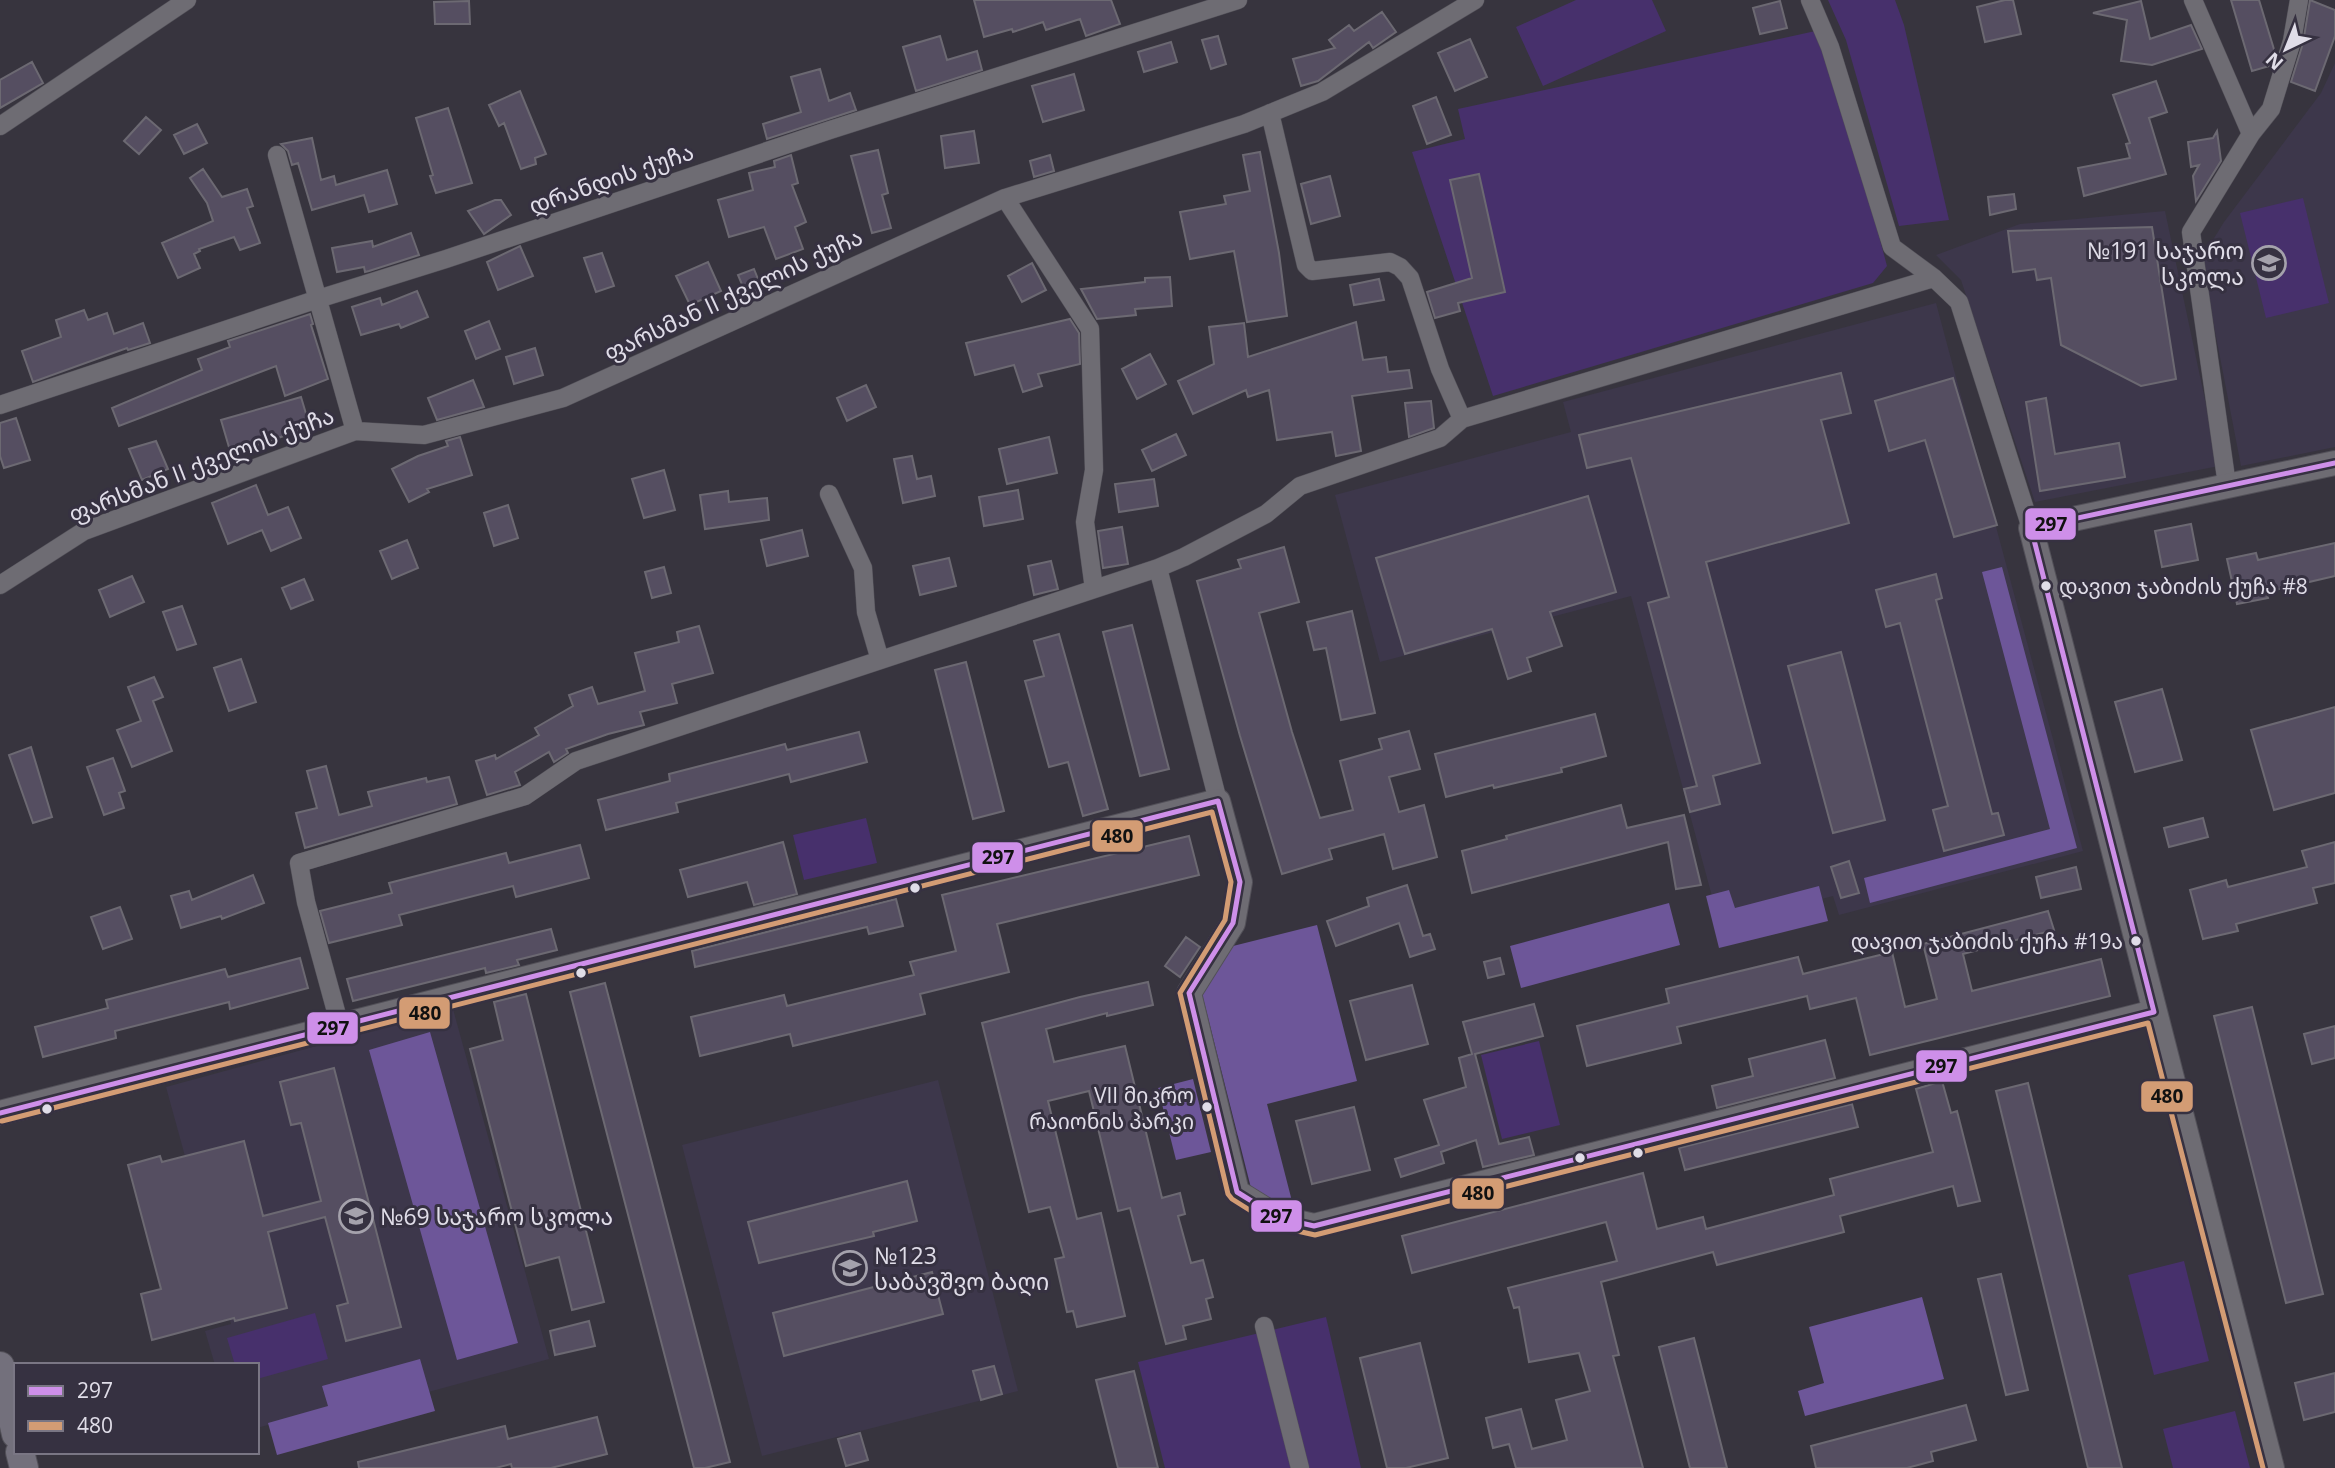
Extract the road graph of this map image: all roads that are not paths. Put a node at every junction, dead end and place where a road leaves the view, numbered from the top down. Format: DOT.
graph roads {
  1 [pos="187,0"];
  2 [pos="1238,0"];
  3 [pos="1475,0"];
  4 [pos="1810,0"];
  5 [pos="2193,0"];
  6 [pos="2299,0"];
  7 [pos="1270,113"];
  8 [pos="0,126"];
  9 [pos="2252,134"];
  10 [pos="277,155"];
  11 [pos="1005,198"];
  12 [pos="1934,278"];
  13 [pos="318,299"];
  14 [pos="0,405"];
  15 [pos="1462,419"];
  16 [pos="355,431"];
  17 [pos="2335,463"];
  18 [pos="2227,485"];
  19 [pos="828,494"];
  20 [pos="2031,528"];
  21 [pos="1158,568"];
  22 [pos="0,585"];
  23 [pos="1094,589"];
  24 [pos="880,660"];
  25 [pos="1219,801"];
  26 [pos="2154,1012"];
  27 [pos="340,1026"];
  28 [pos="0,1113"];
  29 [pos="1264,1326"];
  30 [pos="0,1366"];
  31 [pos="14,1426"];
  32 [pos="1300,1468"];
  33 [pos="2272,1468"];
  1 -- 8 [label="street"];
  2 -- 13 [label="street, დრანდის ქუჩა"];
  3 -- 7 [label="street, ფარსმან II ქველის ქუჩა"];
  4 -- 12 [label="street"];
  5 -- 9 [label="street"];
  6 -- 9 [label="street"];
  7 -- 11 [label="street, ფარსმან II ქველის ქუჩა"];
  7 -- 15 [label="street"];
  9 -- 18 [label="street"];
  10 -- 13 [label="street"];
  11 -- 16 [label="street, ფარსმან II ქველის ქუჩა"];
  11 -- 23 [label="street"];
  12 -- 15 [label="street"];
  12 -- 20 [label="street"];
  13 -- 14 [label="street, დრანდის ქუჩა"];
  13 -- 16 [label="street"];
  15 -- 21 [label="street"];
  16 -- 22 [label="street, ფარსმან II ქველის ქუჩა"];
  17 -- 18 [label="street"];
  18 -- 20 [label="street"];
  19 -- 24 [label="street"];
  20 -- 26 [label="street"];
  21 -- 23 [label="street"];
  21 -- 25 [label="street"];
  23 -- 24 [label="street"];
  24 -- 27 [label="street"];
  25 -- 26 [label="street"];
  25 -- 27 [label="street"];
  26 -- 33 [label="street"];
  27 -- 28 [label="street"];
  29 -- 32 [label="street"];
  30 -- 31 [label="main road"];
}
